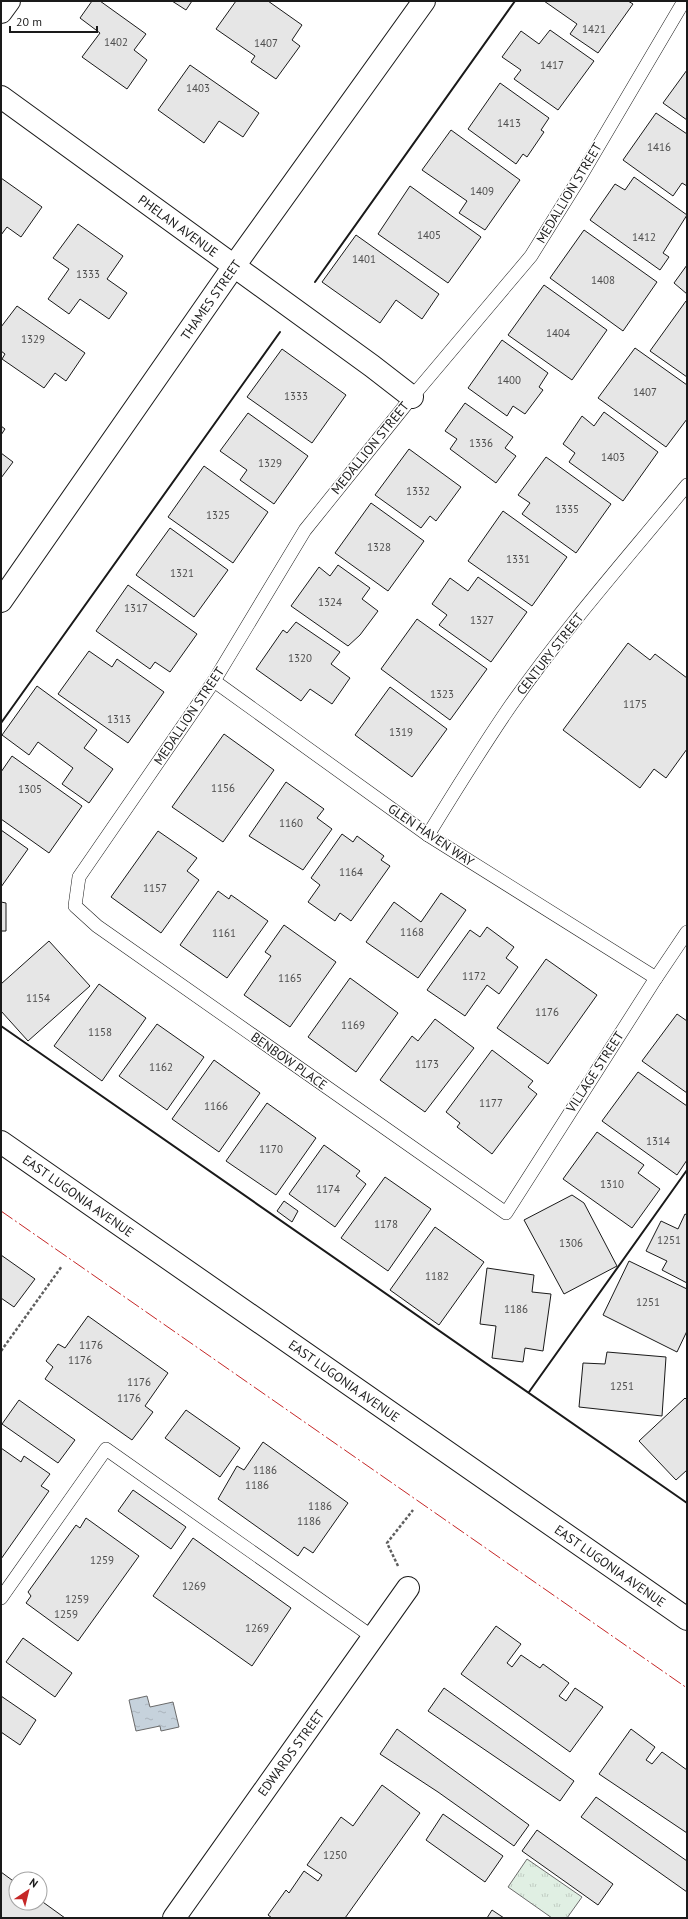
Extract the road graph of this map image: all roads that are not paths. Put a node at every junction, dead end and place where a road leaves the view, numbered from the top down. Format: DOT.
graph roads {
  1 [pos="9,1"];
  2 [pos="424,1"];
  3 [pos="684,1"];
  4 [pos="1,12"];
  5 [pos="1,97"];
  6 [pos="234,266"];
  7 [pos="412,397"];
  8 [pos="687,485"];
  9 [pos="1,601"];
  10 [pos="214,681"];
  11 [pos="428,835"];
  12 [pos="75,906"];
  13 [pos="687,932"];
  14 [pos="656,978"];
  15 [pos="1,1142"];
  16 [pos="506,1213"];
  17 [pos="408,1588"];
  18 [pos="1,1598"];
  19 [pos="687,1619"];
  20 [pos="374,1638"];
  21 [pos="174,1918"];
  1 -- 4 [label="street"];
  2 -- 6 [label="street, THAMES STREET"];
  3 -- 7 [label="lane, MEDALLION STREET"];
  5 -- 6 [label="street, PHELAN AVENUE"];
  6 -- 7 [label="street, PHELAN AVENUE"];
  6 -- 9 [label="street, THAMES STREET"];
  7 -- 10 [label="lane, MEDALLION STREET"];
  8 -- 11 [label="lane, CENTURY STREET"];
  10 -- 11 [label="lane, GLEN HAVEN WAY"];
  10 -- 12 [label="lane, MEDALLION STREET"];
  11 -- 14 [label="lane, GLEN HAVEN WAY"];
  12 -- 16 [label="lane, BENBOW PLACE"];
  13 -- 14 [label="lane, VILLAGE STREET"];
  14 -- 16 [label="lane, VILLAGE STREET"];
  15 -- 19 [label="street, EAST LUGONIA AVENUE"];
  17 -- 20 [label="street, EDWARDS STREET"];
  18 -- 20 [label="lane"];
  20 -- 21 [label="street, EDWARDS STREET"];
}
